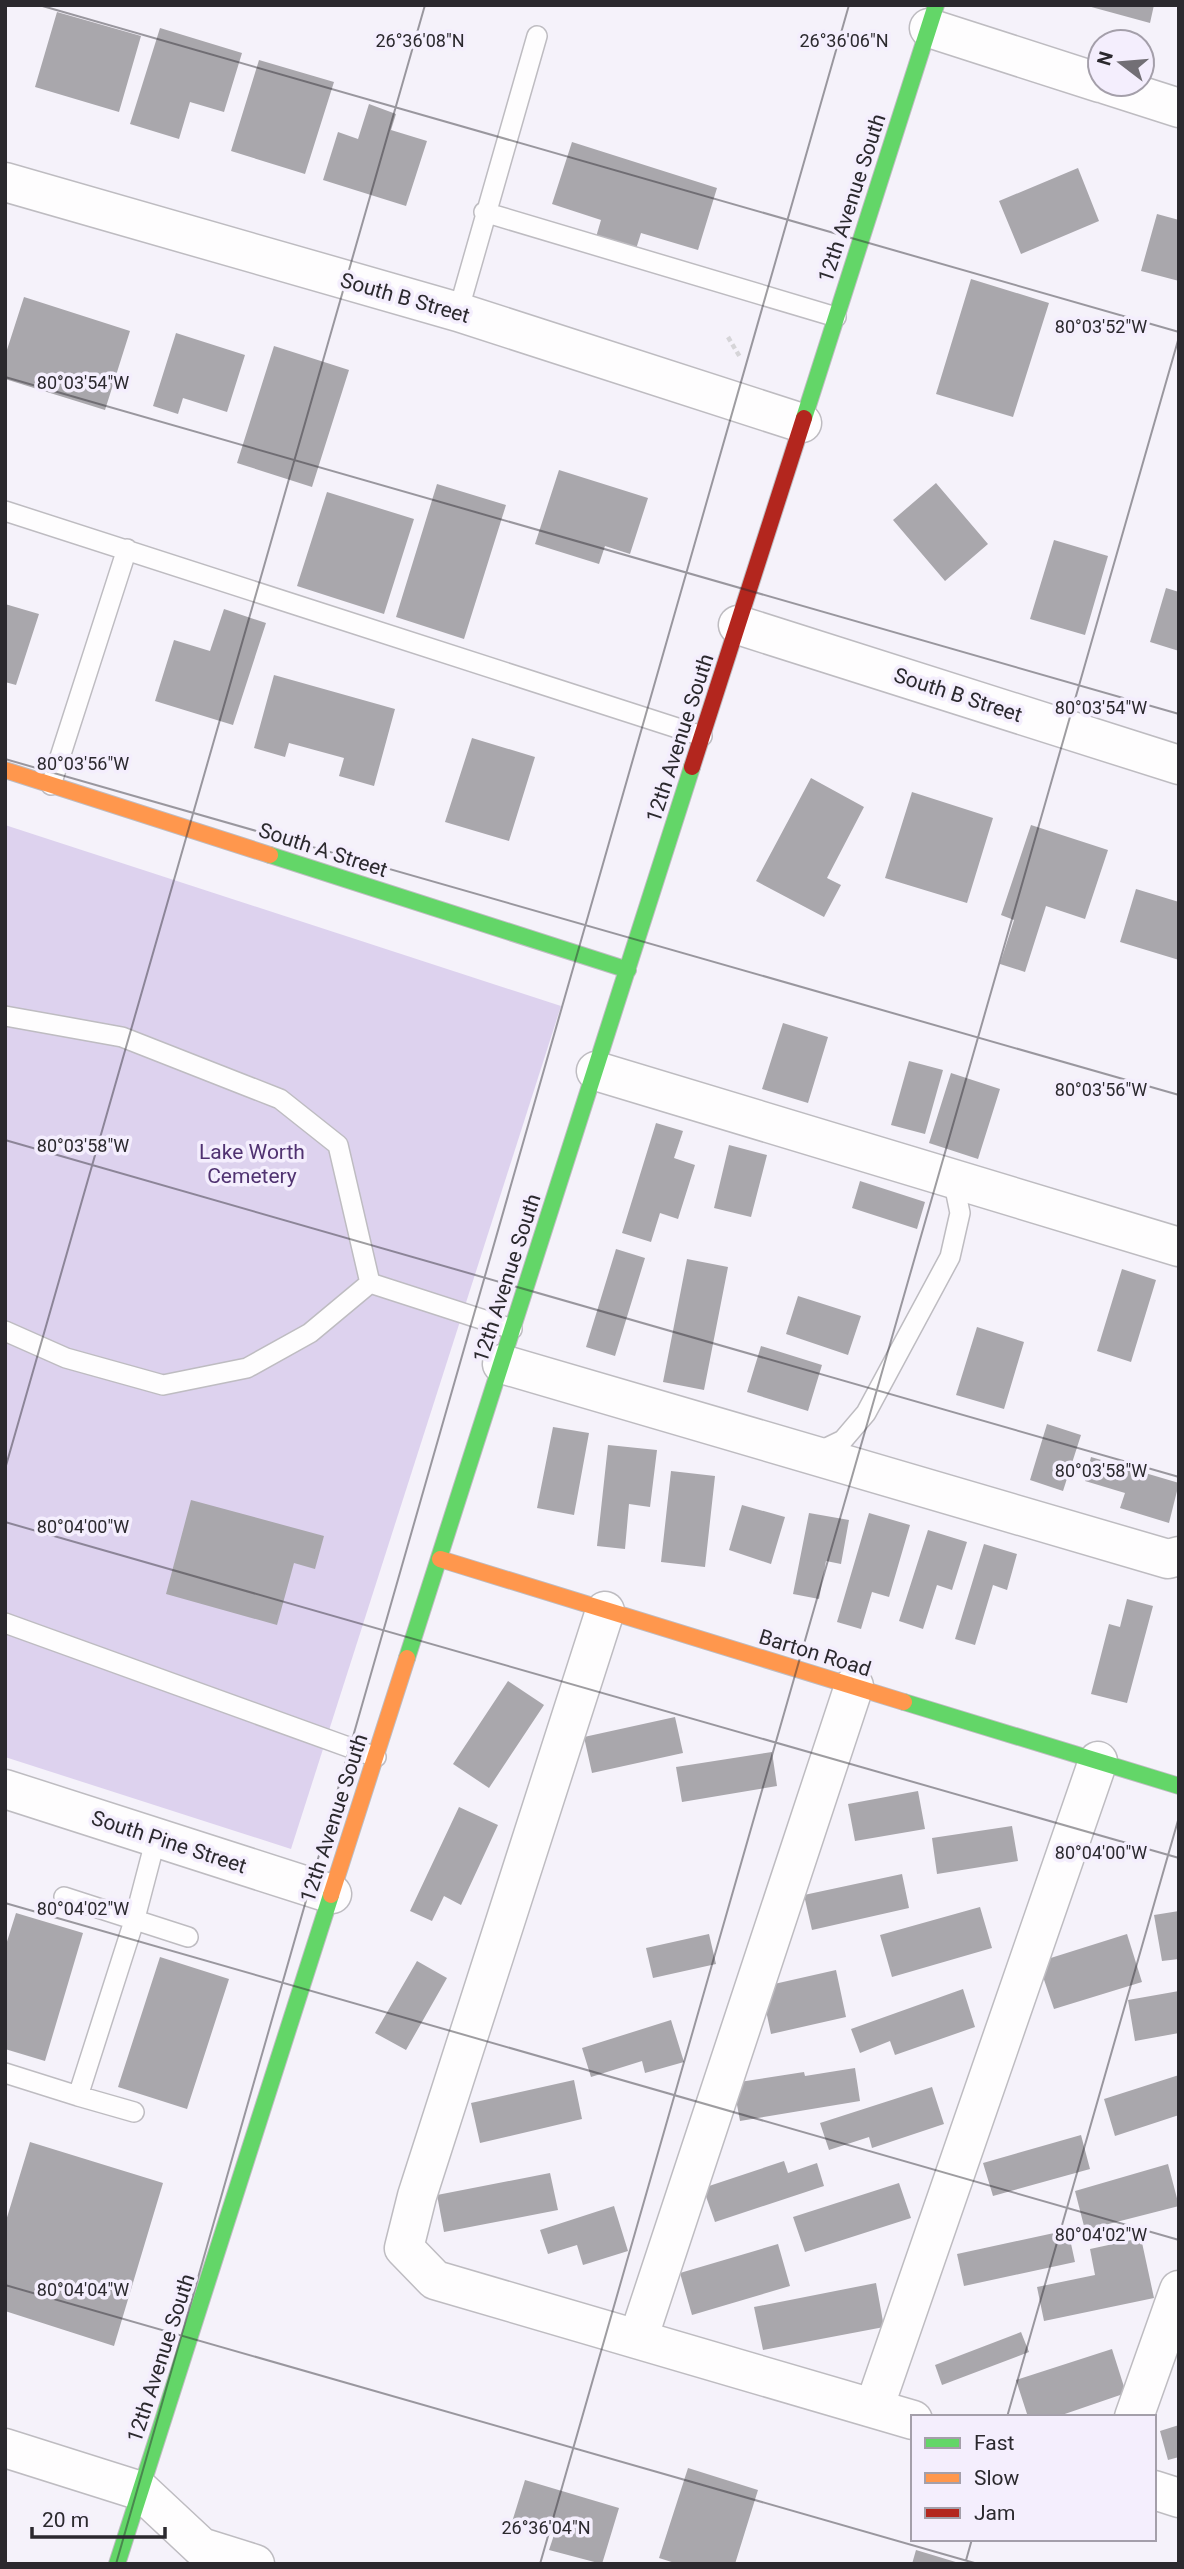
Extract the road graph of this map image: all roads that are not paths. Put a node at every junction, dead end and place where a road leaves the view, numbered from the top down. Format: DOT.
graph roads {
  1 [pos="933,17"];
  2 [pos="537,36"];
  3 [pos="1086,77"];
  4 [pos="1148,98"];
  5 [pos="1179,108"];
  6 [pos="5,182"];
  7 [pos="484,212"];
  8 [pos="458,313"];
  9 [pos="836,317"];
  10 [pos="802,423"];
  11 [pos="5,511"];
  12 [pos="127,549"];
  13 [pos="738,625"];
  14 [pos="702,736"];
  15 [pos="1179,765"];
  16 [pos="5,770"];
  17 [pos="51,785"];
  18 [pos="628,970"];
  19 [pos="5,1016"];
  20 [pos="596,1071"];
  21 [pos="953,1179"];
  22 [pos="1179,1247"];
  23 [pos="370,1283"];
  24 [pos="5,1331"];
  25 [pos="507,1346"];
  26 [pos="812,1455"];
  27 [pos="1179,1556"];
  28 [pos="440,1559"];
  29 [pos="605,1611"];
  30 [pos="5,1623"];
  31 [pos="854,1686"];
  32 [pos="376,1757"];
  33 [pos="1098,1761"];
  34 [pos="1179,1786"];
  35 [pos="5,1789"];
  36 [pos="156,1838"];
  37 [pos="332,1894"];
  38 [pos="64,1897"];
  39 [pos="135,1918"];
  40 [pos="188,1937"];
  41 [pos="5,2073"];
  42 [pos="78,2096"];
  43 [pos="134,2112"];
  44 [pos="1179,2290"];
  45 [pos="638,2339"];
  46 [pos="874,2409"];
  47 [pos="1135,2415"];
  48 [pos="911,2419"];
  49 [pos="5,2448"];
  50 [pos="141,2491"];
  51 [pos="1156,2491"];
  52 [pos="1179,2497"];
  53 [pos="117,2564"];
  54 [pos="256,2564"];
  1 -- 3 [label="street"];
  1 -- 9 [label="street, 12th Avenue South"];
  2 -- 7 [label="lane"];
  4 -- 5 [label="street"];
  6 -- 8 [label="street, South B Street"];
  7 -- 8 [label="lane"];
  7 -- 9 [label="lane"];
  8 -- 10 [label="street, South B Street"];
  9 -- 10 [label="street, 12th Avenue South"];
  10 -- 13 [label="street, 12th Avenue South"];
  11 -- 12 [label="lane"];
  12 -- 14 [label="lane"];
  12 -- 17 [label="lane"];
  13 -- 14 [label="street, 12th Avenue South"];
  13 -- 15 [label="street, South B Street"];
  14 -- 18 [label="street, 12th Avenue South"];
  16 -- 17 [label="street, South A Street"];
  17 -- 18 [label="street, South A Street"];
  18 -- 20 [label="street, 12th Avenue South"];
  19 -- 23 [label="lane"];
  20 -- 21 [label="street"];
  20 -- 25 [label="street, 12th Avenue South"];
  21 -- 22 [label="street"];
  21 -- 26 [label="lane"];
  23 -- 24 [label="lane"];
  23 -- 25 [label="lane"];
  25 -- 26 [label="street"];
  25 -- 28 [label="street, 12th Avenue South"];
  26 -- 27 [label="street"];
  28 -- 29 [label="street, Barton Road"];
  28 -- 32 [label="street, 12th Avenue South"];
  29 -- 31 [label="street, Barton Road"];
  29 -- 45 [label="street"];
  30 -- 32 [label="lane"];
  31 -- 33 [label="street, Barton Road"];
  31 -- 45 [label="street"];
  32 -- 37 [label="street, 12th Avenue South"];
  33 -- 34 [label="street, Barton Road"];
  33 -- 46 [label="street"];
  35 -- 36 [label="street, South Pine Street"];
  36 -- 37 [label="street, South Pine Street"];
  36 -- 39 [label="lane"];
  37 -- 50 [label="street, 12th Avenue South"];
  38 -- 39 [label="lane"];
  39 -- 40 [label="lane"];
  39 -- 42 [label="lane"];
  41 -- 42 [label="lane"];
  42 -- 43 [label="lane"];
  44 -- 47 [label="street"];
  45 -- 46 [label="street"];
  46 -- 48 [label="street"];
  49 -- 50 [label="street"];
  50 -- 53 [label="street, 12th Avenue South"];
  50 -- 54 [label="street"];
  51 -- 52 [label="street"];
}
